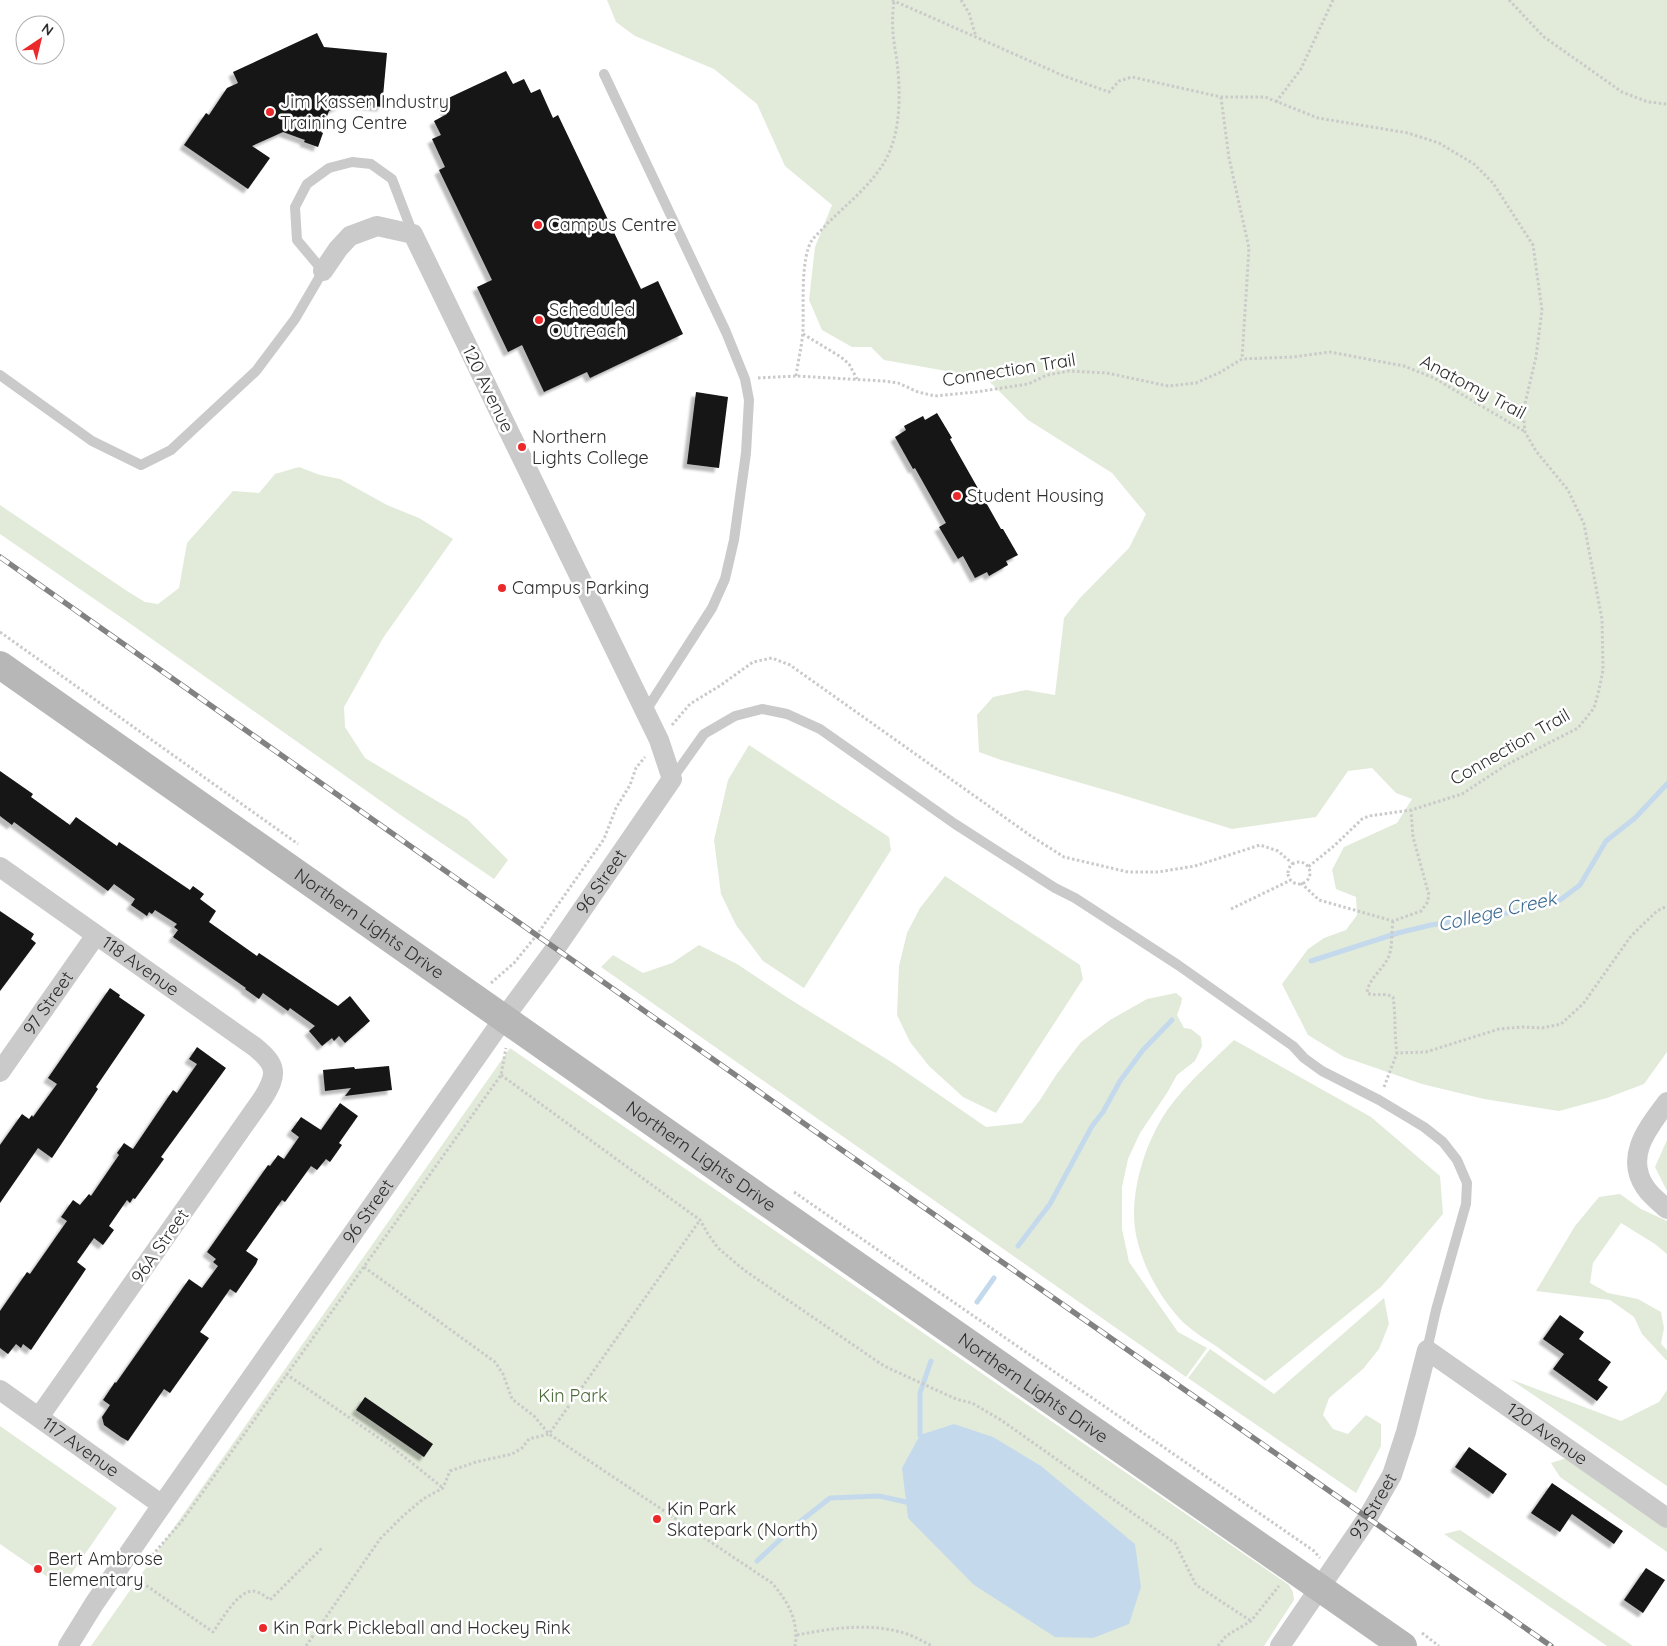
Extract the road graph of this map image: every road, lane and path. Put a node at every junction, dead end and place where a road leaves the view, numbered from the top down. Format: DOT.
graph roads {
  1 [pos="893,0"];
  2 [pos="961,0"];
  3 [pos="1333,0"];
  4 [pos="1508,0"];
  5 [pos="976,37"];
  6 [pos="604,74"];
  7 [pos="1220,97"];
  8 [pos="1276,102"];
  9 [pos="1667,104"];
  10 [pos="413,234"];
  11 [pos="324,271"];
  12 [pos="803,334"];
  13 [pos="1242,359"];
  14 [pos="0,375"];
  15 [pos="796,376"];
  16 [pos="745,379"];
  17 [pos="857,379"];
  18 [pos="1525,432"];
  19 [pos="0,632"];
  20 [pos="0,665"];
  21 [pos="645,712"];
  22 [pos="659,740"];
  23 [pos="672,779"];
  24 [pos="1411,810"];
  25 [pos="298,845"];
  26 [pos="1293,864"];
  27 [pos="0,867"];
  28 [pos="1308,867"];
  29 [pos="1291,880"];
  30 [pos="1301,883"];
  31 [pos="1667,906"];
  32 [pos="1231,909"];
  33 [pos="1393,921"];
  34 [pos="96,935"];
  35 [pos="509,1021"];
  36 [pos="1397,1053"];
  37 [pos="274,1071"];
  38 [pos="0,1072"];
  39 [pos="501,1075"];
  40 [pos="1379,1100"];
  41 [pos="1667,1102"];
  42 [pos="788,1188"];
  43 [pos="1667,1209"];
  44 [pos="700,1220"];
  45 [pos="364,1266"];
  46 [pos="1427,1350"];
  47 [pos="286,1374"];
  48 [pos="0,1390"];
  49 [pos="39,1417"];
  50 [pos="549,1434"];
  51 [pos="443,1488"];
  52 [pos="162,1505"];
  53 [pos="1667,1518"];
  54 [pos="322,1548"];
  55 [pos="146,1563"];
  56 [pos="140,1570"];
  57 [pos="134,1577"];
  58 [pos="1326,1579"];
  59 [pos="128,1584"];
  60 [pos="797,1635"];
  61 [pos="1410,1638"];
  62 [pos="68,1646"];
  63 [pos="306,1646"];
  64 [pos="795,1646"];
  65 [pos="932,1646"];
  66 [pos="1218,1646"];
  67 [pos="1280,1646"];
  68 [pos="1439,1646"];
  1 -- 5 [label="path"];
  1 -- 12 [label="path"];
  2 -- 5 [label="path"];
  3 -- 8 [label="path"];
  4 -- 9 [label="path"];
  5 -- 7 [label="path"];
  6 -- 16 [label="lane"];
  7 -- 8 [label="path, Anatomy Trail"];
  7 -- 13 [label="path"];
  8 -- 18 [label="path, Anatomy Trail"];
  10 -- 11 [label="street"];
  10 -- 11 [label="lane"];
  10 -- 21 [label="street, 120 Avenue"];
  11 -- 14 [label="lane"];
  12 -- 15 [label="path"];
  12 -- 17 [label="path"];
  13 -- 17 [label="path, Connection Trail"];
  13 -- 18 [label="path, Anatomy Trail"];
  15 -- 16 [label="path, Connection Trail"];
  15 -- 17 [label="path, Connection Trail"];
  16 -- 21 [label="lane"];
  18 -- 24 [label="path, Connection Trail"];
  19 -- 25 [label="path"];
  20 -- 35 [label="main road, Northern Lights Drive"];
  21 -- 22 [label="street, 120 Avenue"];
  22 -- 23 [label="street, 120 Avenue"];
  22 -- 26 [label="path"];
  22 -- 35 [label="path"];
  23 -- 35 [label="street, 96 Street"];
  23 -- 40 [label="lane"];
  24 -- 28 [label="path, Connection Trail"];
  24 -- 33 [label="path"];
  26 -- 28 [label="path"];
  26 -- 29 [label="path"];
  27 -- 34 [label="street, 118 Avenue"];
  28 -- 30 [label="path"];
  29 -- 30 [label="path"];
  29 -- 32 [label="path"];
  30 -- 33 [label="path"];
  31 -- 36 [label="path"];
  33 -- 36 [label="path"];
  34 -- 37 [label="street, 118 Avenue"];
  34 -- 38 [label="street, 97 Street"];
  35 -- 39 [label="path"];
  35 -- 52 [label="street, 96 Street"];
  35 -- 58 [label="main road, Northern Lights Drive"];
  36 -- 40 [label="path"];
  37 -- 49 [label="street, 96A Street"];
  39 -- 44 [label="path"];
  39 -- 45 [label="path"];
  40 -- 46 [label="lane"];
  41 -- 43 [label="street"];
  42 -- 58 [label="path"];
  44 -- 50 [label="path"];
  44 -- 66 [label="path"];
  45 -- 47 [label="path"];
  45 -- 50 [label="path"];
  46 -- 53 [label="street, 120 Avenue"];
  46 -- 58 [label="street, 93 Street"];
  47 -- 51 [label="path"];
  47 -- 55 [label="path"];
  48 -- 49 [label="street, 117 Avenue"];
  49 -- 52 [label="street, 117 Avenue"];
  50 -- 51 [label="path"];
  50 -- 60 [label="path"];
  51 -- 63 [label="path"];
  52 -- 62 [label="street, 96 Street"];
  54 -- 57 [label="path"];
  56 -- 57 [label="path"];
  57 -- 59 [label="path"];
  58 -- 61 [label="main road, Northern Lights Drive"];
  58 -- 67 [label="street, 93 Street"];
  60 -- 64 [label="path"];
  60 -- 65 [label="path"];
  61 -- 68 [label="path"];
}
